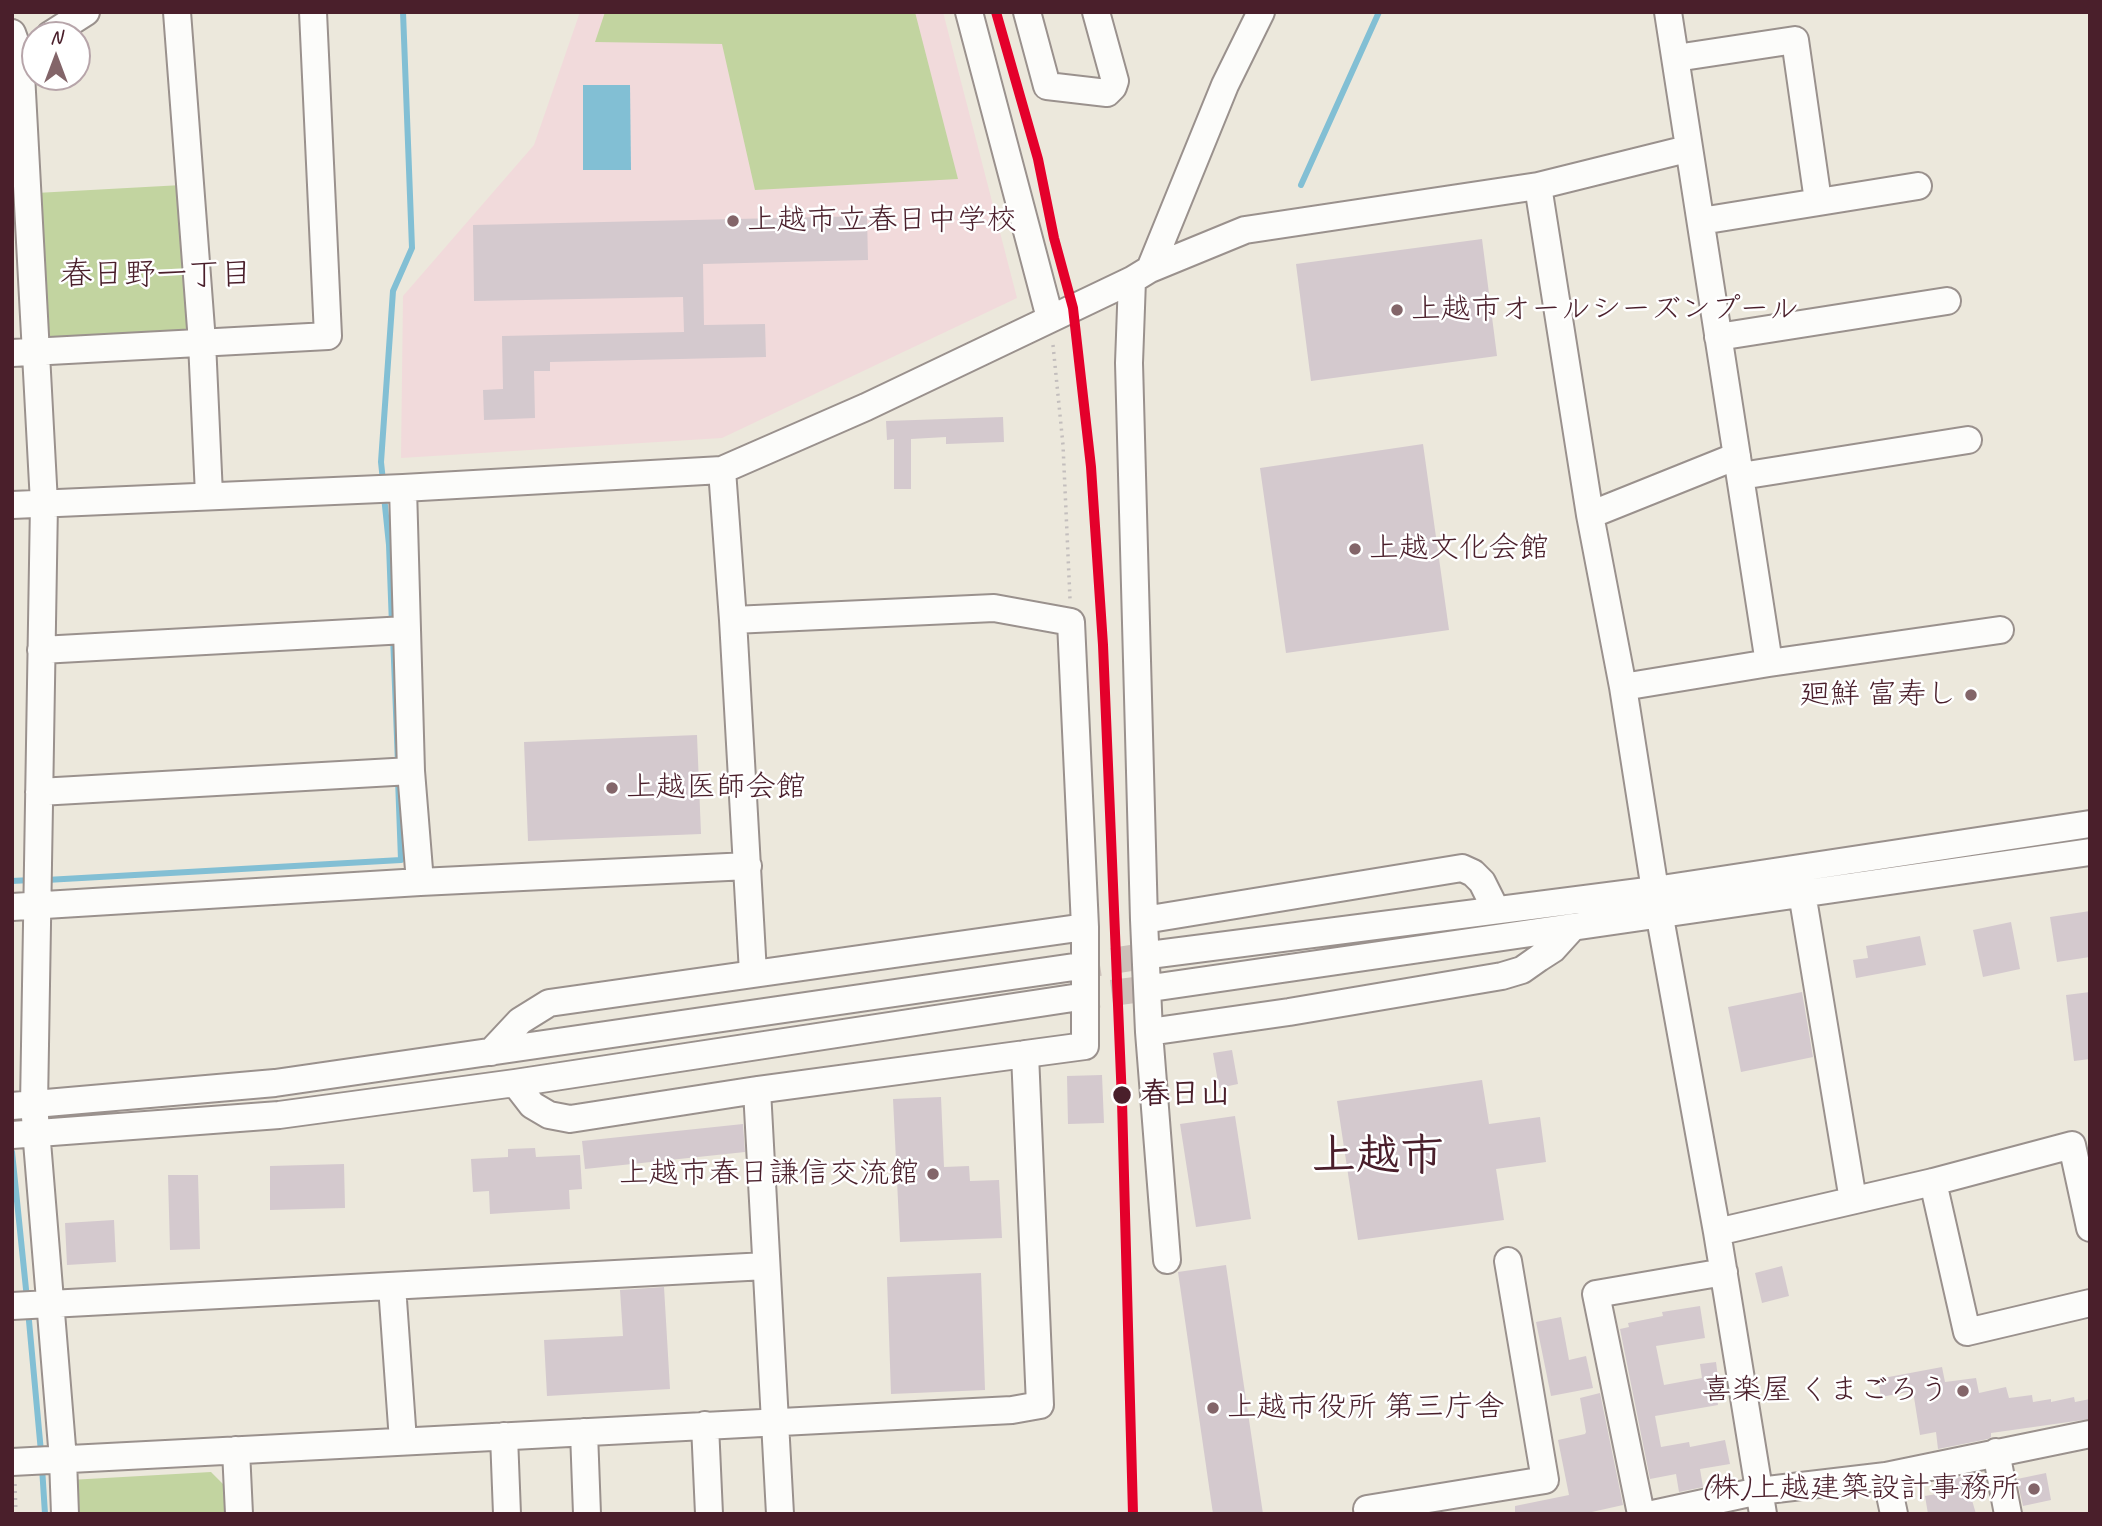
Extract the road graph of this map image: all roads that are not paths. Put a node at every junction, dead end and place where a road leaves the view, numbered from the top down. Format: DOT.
graph roads {
  1 [pos="177,12"];
  2 [pos="313,12"];
  3 [pos="969,12"];
  4 [pos="1027,12"];
  5 [pos="1096,12"];
  6 [pos="1261,12"];
  7 [pos="1668,12"];
  8 [pos="20,47"];
  9 [pos="1676,58"];
  10 [pos="1687,149"];
  11 [pos="1538,186"];
  12 [pos="1918,186"];
  13 [pos="1818,201"];
  14 [pos="1701,221"];
  15 [pos="1141,274"];
  16 [pos="1947,301"];
  17 [pos="1050,318"];
  18 [pos="1718,337"];
  19 [pos="202,342"];
  20 [pos="24,353"];
  21 [pos="1968,440"];
  22 [pos="1739,466"];
  23 [pos="722,470"];
  24 [pos="402,488"];
  25 [pos="209,495"];
  26 [pos="44,503"];
  27 [pos="12,505"];
  28 [pos="1590,515"];
  29 [pos="733,620"];
  30 [pos="406,630"];
  31 [pos="2000,630"];
  32 [pos="41,650"];
  33 [pos="1769,663"];
  34 [pos="1623,687"];
  35 [pos="411,771"];
  36 [pos="39,792"];
  37 [pos="2090,824"];
  38 [pos="2090,852"];
  39 [pos="748,866"];
  40 [pos="420,882"];
  41 [pos="1655,890"];
  42 [pos="1802,893"];
  43 [pos="25,906"];
  44 [pos="1496,910"];
  45 [pos="1660,916"];
  46 [pos="1144,920"];
  47 [pos="1084,927"];
  48 [pos="1572,928"];
  49 [pos="1157,954"];
  50 [pos="1074,967"];
  51 [pos="753,973"];
  52 [pos="1158,988"];
  53 [pos="1073,998"];
  54 [pos="1149,1032"];
  55 [pos="491,1052"];
  56 [pos="1025,1054"];
  57 [pos="515,1083"];
  58 [pos="757,1090"];
  59 [pos="23,1106"];
  60 [pos="24,1134"];
  61 [pos="2081,1143"];
  62 [pos="1933,1182"];
  63 [pos="1853,1200"];
  64 [pos="2090,1228"];
  65 [pos="1717,1232"];
  66 [pos="1167,1260"];
  67 [pos="1508,1261"];
  68 [pos="765,1266"];
  69 [pos="1724,1272"];
  70 [pos="392,1286"];
  71 [pos="2090,1303"];
  72 [pos="49,1304"];
  73 [pos="12,1306"];
  74 [pos="775,1422"];
  75 [pos="705,1425"];
  76 [pos="584,1432"];
  77 [pos="2090,1434"];
  78 [pos="504,1436"];
  79 [pos="403,1441"];
  80 [pos="236,1450"];
  81 [pos="1996,1451"];
  82 [pos="63,1460"];
  83 [pos="13,1462"];
  84 [pos="1886,1476"];
  85 [pos="1761,1502"];
  86 [pos="1367,1509"];
  87 [pos="65,1514"];
  88 [pos="239,1514"];
  89 [pos="507,1514"];
  90 [pos="587,1514"];
  91 [pos="709,1514"];
  92 [pos="780,1514"];
  93 [pos="1641,1514"];
  94 [pos="1653,1514"];
  95 [pos="1894,1514"];
  96 [pos="2008,1514"];
  1 -- 19 [label="street"];
  2 -- 19 [label="street"];
  3 -- 17 [label="street"];
  4 -- 5 [label="street"];
  6 -- 15 [label="street"];
  7 -- 9 [label="street"];
  8 -- 20 [label="street"];
  9 -- 10 [label="street"];
  9 -- 13 [label="street"];
  10 -- 11 [label="street"];
  10 -- 14 [label="street"];
  11 -- 15 [label="street"];
  11 -- 28 [label="street"];
  12 -- 13 [label="street"];
  13 -- 14 [label="street"];
  14 -- 18 [label="street"];
  15 -- 17 [label="street"];
  15 -- 46 [label="street"];
  16 -- 18 [label="street"];
  17 -- 23 [label="street"];
  18 -- 22 [label="street"];
  19 -- 20 [label="street"];
  19 -- 25 [label="street"];
  20 -- 26 [label="street"];
  21 -- 22 [label="street"];
  22 -- 28 [label="street"];
  22 -- 33 [label="street"];
  23 -- 24 [label="street"];
  23 -- 29 [label="street"];
  24 -- 25 [label="street"];
  24 -- 30 [label="street"];
  25 -- 26 [label="street"];
  26 -- 27 [label="street"];
  26 -- 32 [label="street"];
  28 -- 34 [label="street"];
  29 -- 39 [label="street"];
  29 -- 47 [label="street"];
  30 -- 32 [label="street"];
  30 -- 35 [label="street"];
  31 -- 33 [label="street"];
  32 -- 36 [label="street"];
  33 -- 34 [label="street"];
  34 -- 41 [label="street"];
  35 -- 36 [label="street"];
  35 -- 40 [label="street"];
  36 -- 43 [label="street"];
  37 -- 41 [label="street"];
  38 -- 42 [label="street"];
  39 -- 40 [label="street"];
  39 -- 51 [label="street"];
  40 -- 43 [label="street"];
  41 -- 44 [label="street"];
  41 -- 45 [label="street"];
  42 -- 45 [label="street"];
  42 -- 63 [label="street"];
  43 -- 59 [label="street"];
  44 -- 46 [label="street"];
  44 -- 49 [label="street"];
  45 -- 48 [label="street"];
  45 -- 65 [label="street"];
  46 -- 54 [label="street"];
  47 -- 51 [label="street"];
  47 -- 56 [label="street"];
  48 -- 52 [label="street"];
  48 -- 54 [label="street"];
  50 -- 55 [label="street"];
  51 -- 55 [label="street"];
  53 -- 57 [label="street"];
  54 -- 66 [label="street"];
  55 -- 59 [label="street"];
  56 -- 58 [label="street"];
  56 -- 74 [label="street"];
  57 -- 58 [label="street"];
  57 -- 60 [label="street"];
  58 -- 68 [label="street"];
  59 -- 60 [label="street"];
  60 -- 72 [label="street"];
  61 -- 62 [label="street"];
  61 -- 64 [label="street"];
  62 -- 63 [label="street"];
  62 -- 71 [label="street"];
  63 -- 65 [label="street"];
  65 -- 69 [label="street"];
  67 -- 86 [label="street"];
  68 -- 70 [label="street"];
  68 -- 74 [label="street"];
  69 -- 85 [label="street"];
  69 -- 93 [label="street"];
  70 -- 72 [label="street"];
  70 -- 79 [label="street"];
  72 -- 73 [label="street"];
  72 -- 82 [label="street"];
  74 -- 75 [label="street"];
  74 -- 92 [label="street"];
  75 -- 76 [label="street"];
  75 -- 91 [label="street"];
  76 -- 78 [label="street"];
  76 -- 90 [label="street"];
  77 -- 81 [label="street"];
  78 -- 79 [label="street"];
  78 -- 89 [label="street"];
  79 -- 80 [label="street"];
  80 -- 82 [label="street"];
  80 -- 88 [label="street"];
  81 -- 84 [label="street"];
  81 -- 96 [label="street"];
  82 -- 83 [label="street"];
  82 -- 87 [label="street"];
  84 -- 85 [label="street"];
  84 -- 95 [label="street"];
  85 -- 94 [label="street"];
}
